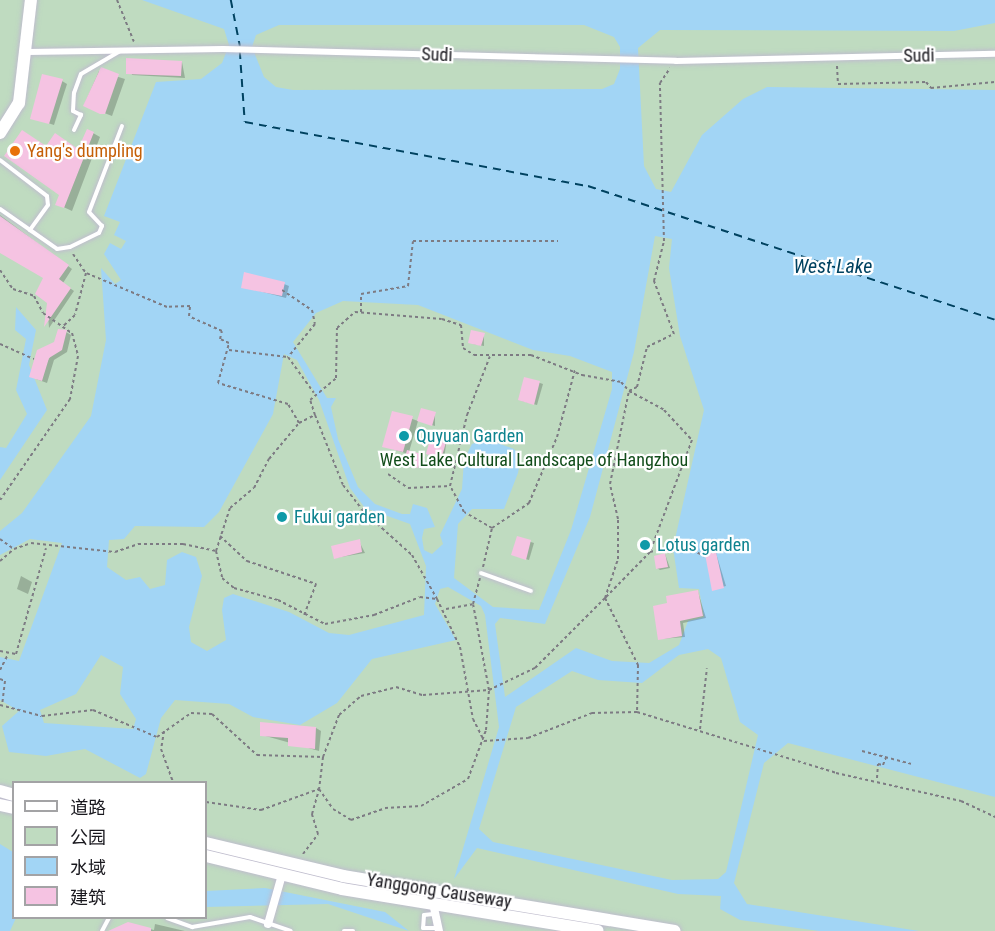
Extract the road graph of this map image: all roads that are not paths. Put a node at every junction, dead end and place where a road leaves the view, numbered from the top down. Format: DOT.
graph roads {
  1 [pos="31,0"];
  2 [pos="121,51"];
  3 [pos="28,52"];
  4 [pos="995,54"];
  5 [pos="122,126"];
  6 [pos="74,130"];
  7 [pos="0,133"];
  8 [pos="0,160"];
  9 [pos="0,209"];
  10 [pos="30,230"];
  11 [pos="481,573"];
  12 [pos="531,591"];
  13 [pos="207,843"];
  14 [pos="207,856"];
  15 [pos="282,875"];
  16 [pos="434,909"];
  17 [pos="169,919"];
  18 [pos="268,924"];
  19 [pos="437,929"];
  20 [pos="291,931"];
  21 [pos="344,931"];
  22 [pos="353,931"];
  23 [pos="598,931"];
  24 [pos="674,931"];
  1 -- 3 [label="main road"];
  2 -- 3 [label="street"];
  2 -- 4 [label="street, Sudi"];
  2 -- 6 [label="lane"];
  3 -- 7 [label="main road"];
  5 -- 10 [label="lane"];
  8 -- 10 [label="lane"];
  9 -- 10 [label="lane"];
  11 -- 12 [label="lane"];
  13 -- 24 [label="main road, Yanggong Causeway"];
  14 -- 15 [label="main road, Yanggong Causeway"];
  15 -- 16 [label="main road, Yanggong Causeway"];
  15 -- 18 [label="street"];
  16 -- 19 [label="street"];
  16 -- 23 [label="main road, Yanggong Causeway"];
  17 -- 18 [label="lane"];
  18 -- 20 [label="lane"];
  21 -- 22 [label="lane"];
}
